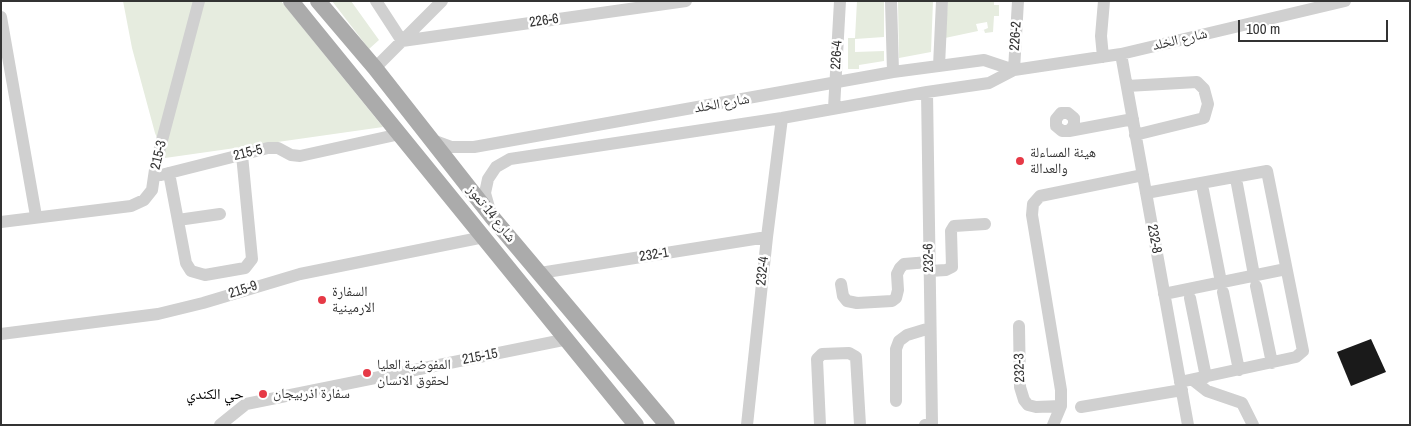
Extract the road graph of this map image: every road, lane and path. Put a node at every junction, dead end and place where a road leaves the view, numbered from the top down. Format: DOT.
graph roads {
  1 [pos="200,1"];
  2 [pos="290,1"];
  3 [pos="318,1"];
  4 [pos="376,1"];
  5 [pos="442,1"];
  6 [pos="686,1"];
  7 [pos="840,1"];
  8 [pos="891,1"];
  9 [pos="942,1"];
  10 [pos="1018,1"];
  11 [pos="1104,1"];
  12 [pos="1345,1"];
  13 [pos="1327,3"];
  14 [pos="1,17"];
  15 [pos="402,40"];
  16 [pos="1121,54"];
  17 [pos="1103,57"];
  18 [pos="939,66"];
  19 [pos="374,68"];
  20 [pos="1014,70"];
  21 [pos="893,72"];
  22 [pos="835,84"];
  23 [pos="1127,86"];
  24 [pos="926,92"];
  25 [pos="834,108"];
  26 [pos="782,118"];
  27 [pos="1133,119"];
  28 [pos="1069,131"];
  29 [pos="400,134"];
  30 [pos="1136,135"];
  31 [pos="430,139"];
  32 [pos="242,155"];
  33 [pos="169,173"];
  34 [pos="1143,175"];
  35 [pos="154,177"];
  36 [pos="1237,184"];
  37 [pos="1203,190"];
  38 [pos="1146,193"];
  39 [pos="220,214"];
  40 [pos="36,216"];
  41 [pos="492,217"];
  42 [pos="178,220"];
  43 [pos="1,222"];
  44 [pos="985,224"];
  45 [pos="484,237"];
  46 [pos="767,237"];
  47 [pos="929,266"];
  48 [pos="1286,268"];
  49 [pos="540,273"];
  50 [pos="1255,280"];
  51 [pos="841,284"];
  52 [pos="1222,287"];
  53 [pos="1164,294"];
  54 [pos="1190,298"];
  55 [pos="1019,326"];
  56 [pos="930,328"];
  57 [pos="1,334"];
  58 [pos="568,339"];
  59 [pos="1272,362"];
  60 [pos="1239,370"];
  61 [pos="1206,377"];
  62 [pos="1185,384"];
  63 [pos="896,401"];
  64 [pos="1061,406"];
  65 [pos="1081,407"];
  66 [pos="928,424"];
  67 [pos="220,425"];
  68 [pos="636,425"];
  69 [pos="667,425"];
  70 [pos="747,425"];
  71 [pos="820,425"];
  72 [pos="860,425"];
  73 [pos="1053,425"];
  74 [pos="1188,425"];
  75 [pos="1253,425"];
  1 -- 35 [label="street, 215-3"];
  2 -- 29 [label="main road, شارع 14 تموز"];
  3 -- 19 [label="main road, شارع 14 تموز"];
  4 -- 15 [label="street"];
  5 -- 15 [label="street"];
  6 -- 15 [label="street, 226-6"];
  7 -- 22 [label="street, 226-4"];
  8 -- 21 [label="street"];
  9 -- 18 [label="street"];
  10 -- 20 [label="street, 226-2"];
  11 -- 17 [label="street"];
  12 -- 13 [label="street, شارع الخلد"];
  13 -- 16 [label="street, شارع الخلد"];
  14 -- 40 [label="street"];
  15 -- 19 [label="street"];
  16 -- 17 [label="street, شارع الخلد"];
  16 -- 23 [label="street, 232-8"];
  17 -- 20 [label="street, شارع الخلد"];
  18 -- 20 [label="street, شارع الخلد"];
  18 -- 21 [label="street, شارع الخلد"];
  19 -- 31 [label="main road, شارع 14 تموز"];
  20 -- 24 [label="street, شارع الخلد"];
  21 -- 22 [label="street, شارع الخلد"];
  22 -- 25 [label="street, 226-4"];
  22 -- 31 [label="street, شارع الخلد"];
  23 -- 27 [label="street, 232-8"];
  23 -- 30 [label="street"];
  24 -- 25 [label="street, شارع الخلد"];
  24 -- 47 [label="street, 232-6"];
  25 -- 26 [label="street, شارع الخلد"];
  26 -- 41 [label="street, شارع الخلد"];
  26 -- 46 [label="street, 232-4"];
  27 -- 28 [label="street"];
  27 -- 30 [label="street, 232-8"];
  29 -- 32 [label="street, 215-5"];
  29 -- 45 [label="main road, شارع 14 تموز"];
  30 -- 34 [label="street, 232-8"];
  31 -- 41 [label="main road, شارع 14 تموز"];
  32 -- 33 [label="street, 215-5"];
  32 -- 42 [label="street"];
  33 -- 35 [label="street, 215-5"];
  33 -- 42 [label="street"];
  34 -- 38 [label="street, 232-8"];
  34 -- 64 [label="street"];
  35 -- 40 [label="street, 215-3"];
  36 -- 50 [label="street"];
  37 -- 52 [label="street"];
  38 -- 48 [label="street"];
  38 -- 53 [label="street, 232-8"];
  39 -- 42 [label="street"];
  40 -- 43 [label="street, 215-3"];
  41 -- 49 [label="main road, شارع 14 تموز"];
  44 -- 47 [label="street"];
  45 -- 57 [label="street, 215-9"];
  45 -- 58 [label="main road, شارع 14 تموز"];
  46 -- 49 [label="street, 232-1"];
  46 -- 70 [label="street, 232-4"];
  47 -- 51 [label="street"];
  47 -- 56 [label="street, 232-6"];
  48 -- 50 [label="street"];
  48 -- 59 [label="street"];
  49 -- 69 [label="main road, شارع 14 تموز"];
  50 -- 52 [label="street"];
  50 -- 59 [label="street"];
  52 -- 53 [label="street"];
  52 -- 60 [label="street"];
  53 -- 62 [label="street, 232-8"];
  54 -- 61 [label="street"];
  55 -- 64 [label="street, 232-3"];
  56 -- 63 [label="street"];
  56 -- 66 [label="street, 232-6"];
  58 -- 67 [label="street, 215-15"];
  58 -- 68 [label="main road, شارع 14 تموز"];
  59 -- 60 [label="street"];
  60 -- 61 [label="street"];
  61 -- 62 [label="street"];
  62 -- 65 [label="street"];
  62 -- 74 [label="street, 232-8"];
  62 -- 75 [label="street"];
  64 -- 73 [label="street"];
  71 -- 72 [label="street"];
}
